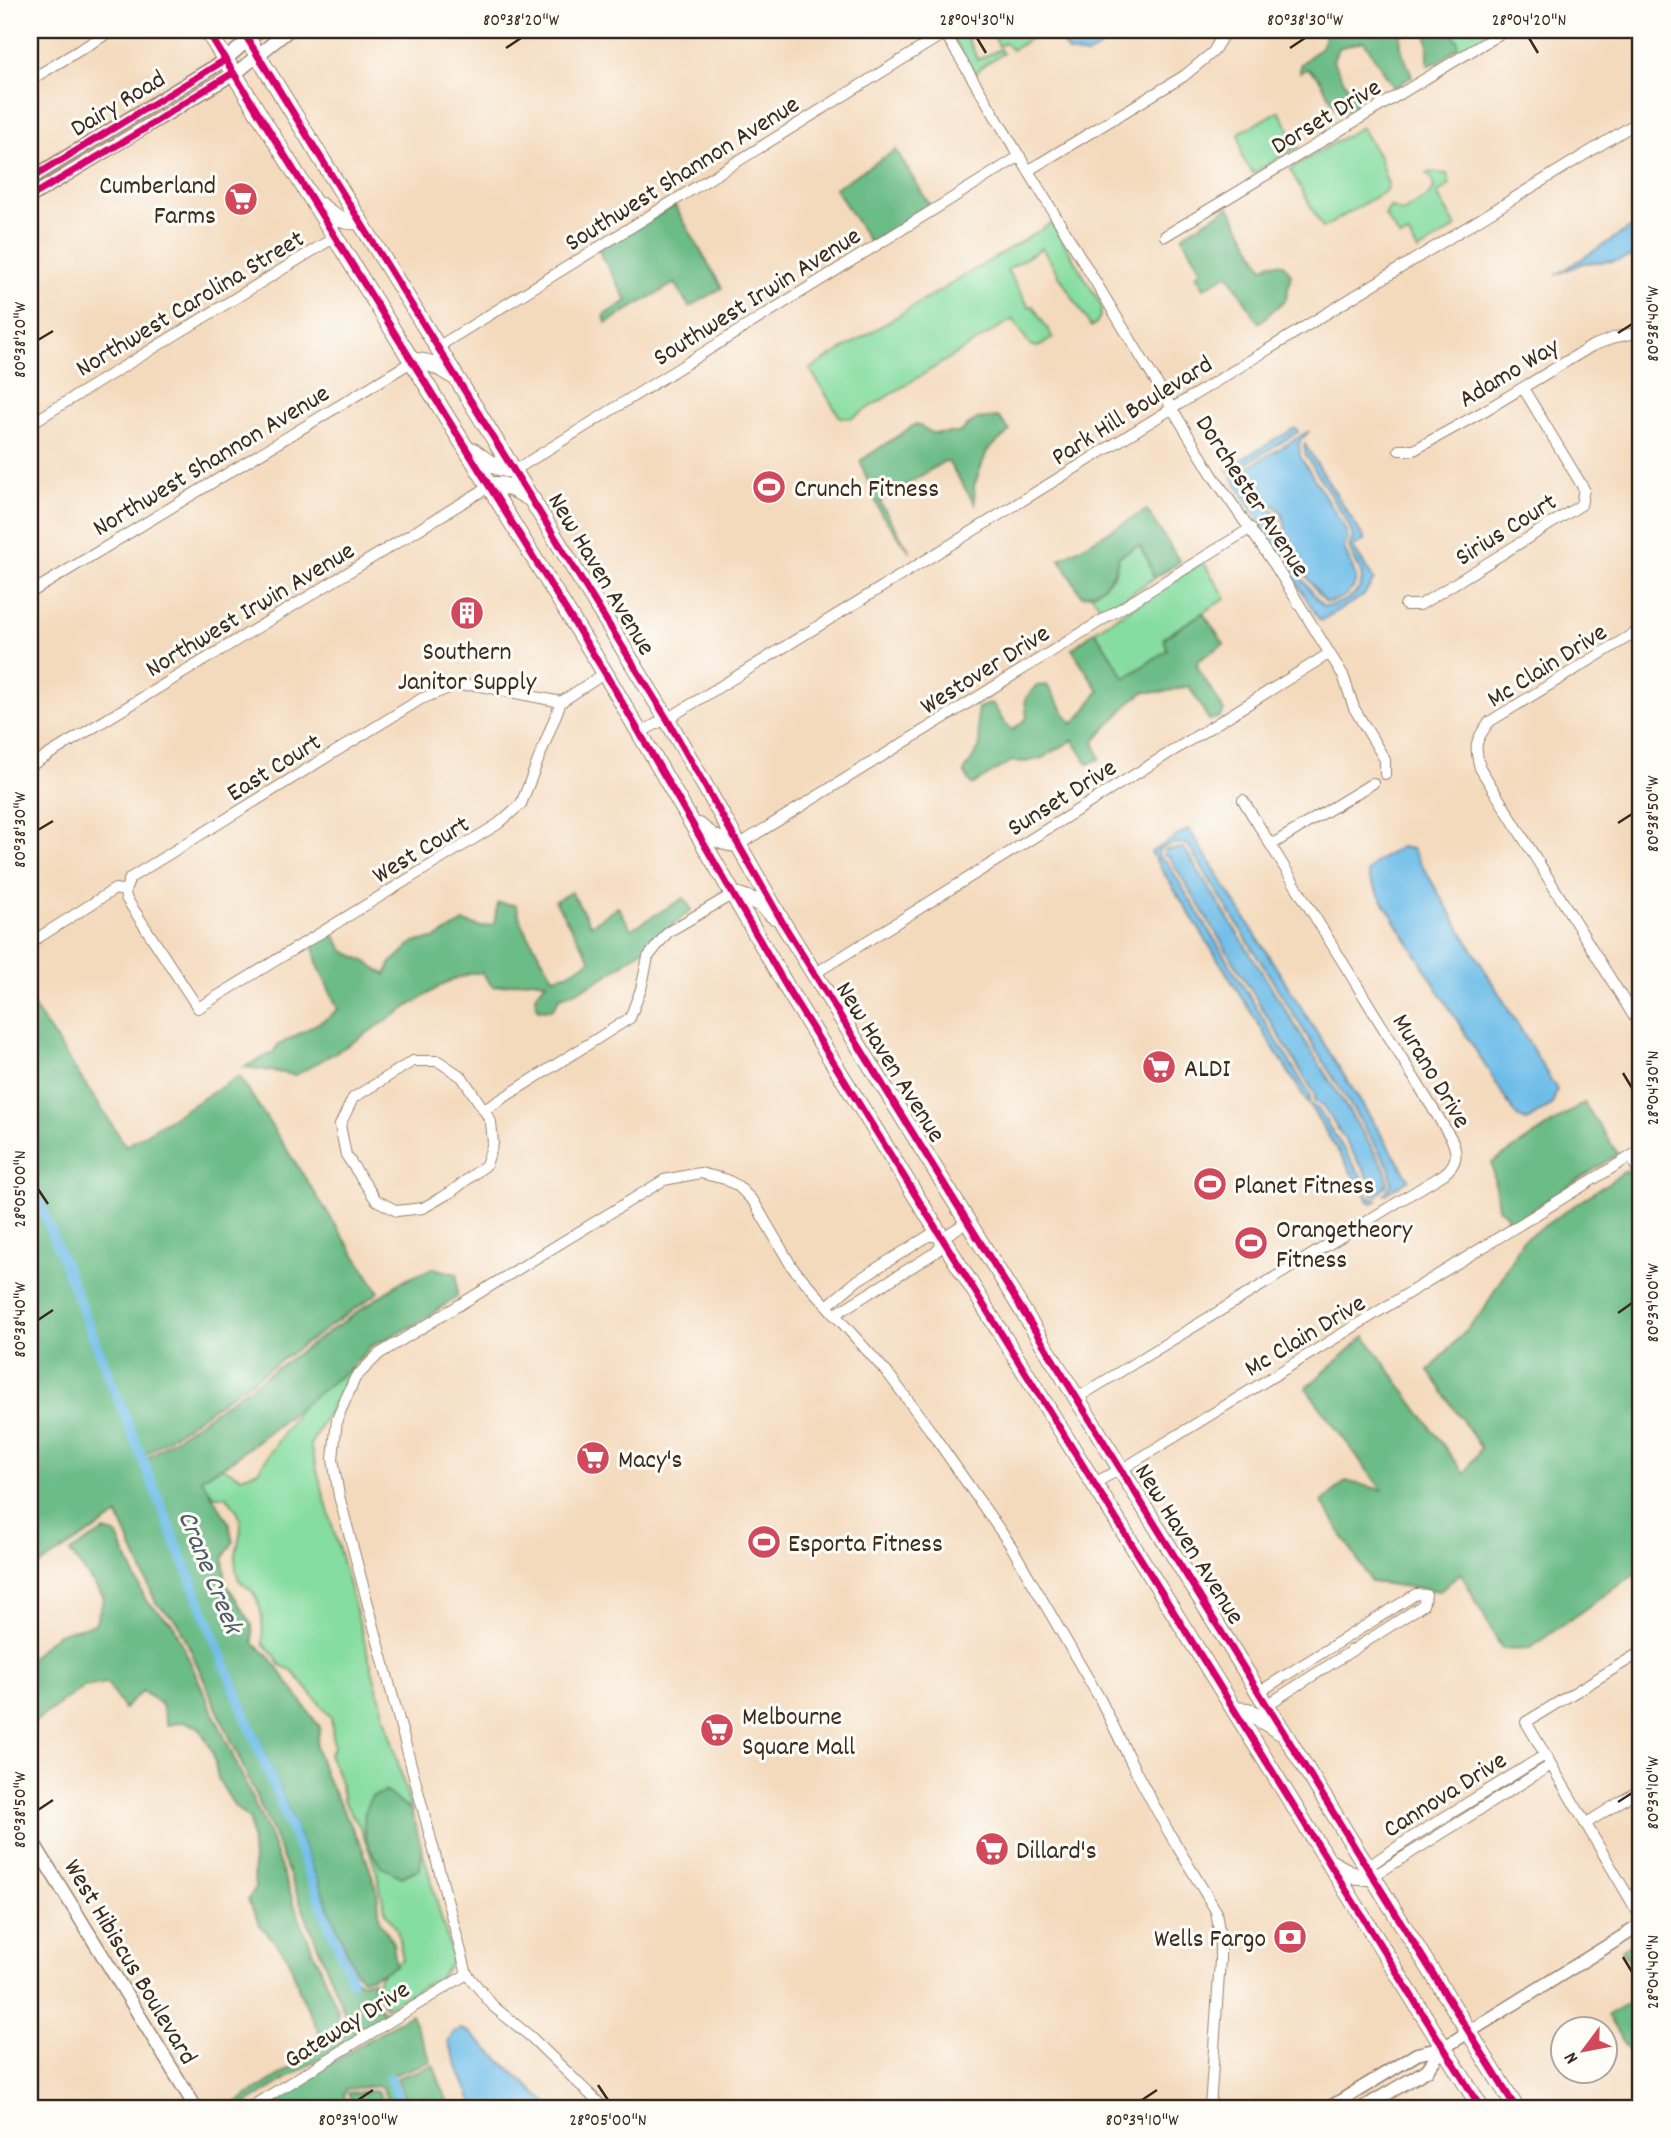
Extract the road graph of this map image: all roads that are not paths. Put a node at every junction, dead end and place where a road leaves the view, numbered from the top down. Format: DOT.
graph roads {
  1 [pos="113,30"];
  2 [pos="206,30"];
  3 [pos="289,30"];
  4 [pos="1226,30"];
  5 [pos="1506,30"];
  6 [pos="944,31"];
  7 [pos="250,33"];
  8 [pos="257,54"];
  9 [pos="229,67"];
  10 [pos="30,80"];
  11 [pos="1641,120"];
  12 [pos="1020,156"];
  13 [pos="1029,170"];
  14 [pos="30,179"];
  15 [pos="30,197"];
  16 [pos="311,198"];
  17 [pos="360,221"];
  18 [pos="1165,236"];
  19 [pos="335,237"];
  20 [pos="1641,332"];
  21 [pos="439,346"];
  22 [pos="412,360"];
  23 [pos="461,382"];
  24 [pos="1523,388"];
  25 [pos="1172,408"];
  26 [pos="30,424"];
  27 [pos="465,446"];
  28 [pos="1399,450"];
  29 [pos="515,470"];
  30 [pos="490,486"];
  31 [pos="535,501"];
  32 [pos="1251,528"];
  33 [pos="30,593"];
  34 [pos="1405,605"];
  35 [pos="1641,629"];
  36 [pos="1330,653"];
  37 [pos="605,673"];
  38 [pos="561,702"];
  39 [pos="667,719"];
  40 [pos="641,732"];
  41 [pos="30,766"];
  42 [pos="1385,774"];
  43 [pos="1373,783"];
  44 [pos="1243,800"];
  45 [pos="691,820"];
  46 [pos="740,844"];
  47 [pos="1271,845"];
  48 [pos="125,891"];
  49 [pos="733,894"];
  50 [pos="784,925"];
  51 [pos="30,943"];
  52 [pos="814,974"];
  53 [pos="1641,1028"];
  54 [pos="484,1110"];
  55 [pos="1641,1150"];
  56 [pos="1631,1157"];
  57 [pos="1641,1176"];
  58 [pos="967,1222"];
  59 [pos="942,1238"];
  60 [pos="827,1306"];
  61 [pos="834,1315"];
  62 [pos="1077,1398"];
  63 [pos="1121,1470"];
  64 [pos="1094,1483"];
  65 [pos="1641,1652"];
  66 [pos="1219,1687"];
  67 [pos="1263,1699"];
  68 [pos="1234,1710"];
  69 [pos="1287,1736"];
  70 [pos="1545,1755"];
  71 [pos="1551,1765"];
  72 [pos="1641,1789"];
  73 [pos="1585,1824"];
  74 [pos="30,1837"];
  75 [pos="1326,1859"];
  76 [pos="1369,1872"];
  77 [pos="1641,1917"];
  78 [pos="1641,1925"];
  79 [pos="467,1974"];
  80 [pos="1468,2031"];
  81 [pos="1443,2048"];
  82 [pos="196,2108"];
  83 [pos="249,2108"];
  84 [pos="604,2108"];
  85 [pos="1210,2108"];
  86 [pos="1329,2108"];
  87 [pos="1363,2108"];
  88 [pos="1481,2108"];
  89 [pos="1516,2108"];
  1 -- 10 [label="street"];
  2 -- 9 [label="main road, New Haven Avenue"];
  3 -- 8 [label="street, Dairy Road"];
  4 -- 13 [label="street"];
  5 -- 18 [label="street, Dorset Drive"];
  6 -- 12 [label="street, Dorchester Avenue"];
  6 -- 21 [label="street, Southwest Shannon Avenue"];
  7 -- 8 [label="main road, New Haven Avenue"];
  7 -- 9 [label="street, Dairy Road"];
  8 -- 9 [label="street, Dairy Road"];
  8 -- 17 [label="main road, New Haven Avenue"];
  9 -- 14 [label="street, Dairy Road"];
  9 -- 15 [label="street, Dairy Road"];
  9 -- 16 [label="main road, New Haven Avenue"];
  11 -- 25 [label="street, Park Hill Boulevard"];
  12 -- 13 [label="street, Dorchester Avenue"];
  12 -- 29 [label="street, Southwest Irwin Avenue"];
  13 -- 25 [label="street, Dorchester Avenue"];
  16 -- 17 [label="main road"];
  16 -- 19 [label="main road, New Haven Avenue"];
  17 -- 21 [label="main road, New Haven Avenue"];
  19 -- 22 [label="main road, New Haven Avenue"];
  19 -- 26 [label="street, Northwest Carolina Street"];
  20 -- 24 [label="street, Adamo Way"];
  21 -- 23 [label="main road, New Haven Avenue"];
  22 -- 23 [label="main road"];
  22 -- 27 [label="main road, New Haven Avenue"];
  22 -- 33 [label="street, Northwest Shannon Avenue"];
  23 -- 29 [label="main road, New Haven Avenue"];
  24 -- 28 [label="street, Adamo Way"];
  24 -- 34 [label="street, Sirius Court"];
  25 -- 32 [label="street, Dorchester Avenue"];
  25 -- 39 [label="street, Park Hill Boulevard"];
  27 -- 29 [label="main road"];
  27 -- 30 [label="main road, New Haven Avenue"];
  29 -- 31 [label="main road, New Haven Avenue"];
  30 -- 31 [label="main road"];
  30 -- 37 [label="main road, New Haven Avenue"];
  30 -- 41 [label="street, Northwest Irwin Avenue"];
  31 -- 39 [label="main road, New Haven Avenue"];
  32 -- 36 [label="street, Dorchester Avenue"];
  32 -- 46 [label="street, Westover Drive"];
  35 -- 53 [label="street, Mc Clain Drive"];
  36 -- 42 [label="street, Dorchester Avenue"];
  36 -- 52 [label="street, Sunset Drive"];
  37 -- 38 [label="street"];
  37 -- 40 [label="main road, New Haven Avenue"];
  38 -- 48 [label="street, East Court"];
  38 -- 48 [label="street, West Court"];
  39 -- 40 [label="street, Park Hill Boulevard"];
  39 -- 46 [label="main road, New Haven Avenue"];
  40 -- 45 [label="main road, New Haven Avenue"];
  43 -- 47 [label="street"];
  44 -- 47 [label="street, Murano Drive"];
  45 -- 46 [label="main road"];
  45 -- 49 [label="main road, New Haven Avenue"];
  46 -- 50 [label="main road, New Haven Avenue"];
  47 -- 62 [label="street, Murano Drive"];
  48 -- 51 [label="street, East Court"];
  49 -- 50 [label="main road"];
  49 -- 54 [label="street"];
  49 -- 59 [label="main road, New Haven Avenue"];
  50 -- 52 [label="main road, New Haven Avenue"];
  52 -- 58 [label="main road, New Haven Avenue"];
  54 -- 54 [label="street"];
  55 -- 56 [label="street, Mc Clain Drive"];
  56 -- 57 [label="street"];
  56 -- 63 [label="street, Mc Clain Drive"];
  58 -- 59 [label="street"];
  58 -- 62 [label="main road, New Haven Avenue"];
  59 -- 60 [label="street"];
  59 -- 61 [label="street"];
  59 -- 64 [label="main road, New Haven Avenue"];
  60 -- 61 [label="street"];
  60 -- 79 [label="street"];
  61 -- 85 [label="street"];
  62 -- 63 [label="main road, New Haven Avenue"];
  63 -- 64 [label="street, Mc Clain Drive"];
  63 -- 67 [label="main road, New Haven Avenue"];
  64 -- 66 [label="main road, New Haven Avenue"];
  65 -- 70 [label="street"];
  66 -- 67 [label="main road"];
  66 -- 68 [label="main road, New Haven Avenue"];
  67 -- 67 [label="street"];
  67 -- 69 [label="main road, New Haven Avenue"];
  68 -- 69 [label="main road"];
  68 -- 75 [label="main road, New Haven Avenue"];
  69 -- 76 [label="main road, New Haven Avenue"];
  70 -- 71 [label="street"];
  70 -- 76 [label="street, Cannova Drive"];
  71 -- 73 [label="street"];
  71 -- 76 [label="street, Cannova Drive"];
  72 -- 73 [label="street"];
  73 -- 77 [label="street"];
  74 -- 82 [label="street, West Hibiscus Boulevard"];
  75 -- 76 [label="main road"];
  75 -- 81 [label="main road, New Haven Avenue"];
  76 -- 80 [label="main road, New Haven Avenue"];
  78 -- 80 [label="street"];
  79 -- 83 [label="street, Gateway Drive"];
  79 -- 84 [label="street"];
  80 -- 81 [label="street"];
  80 -- 89 [label="main road, New Haven Avenue"];
  81 -- 86 [label="street"];
  81 -- 87 [label="street"];
  81 -- 88 [label="main road, New Haven Avenue"];
}
